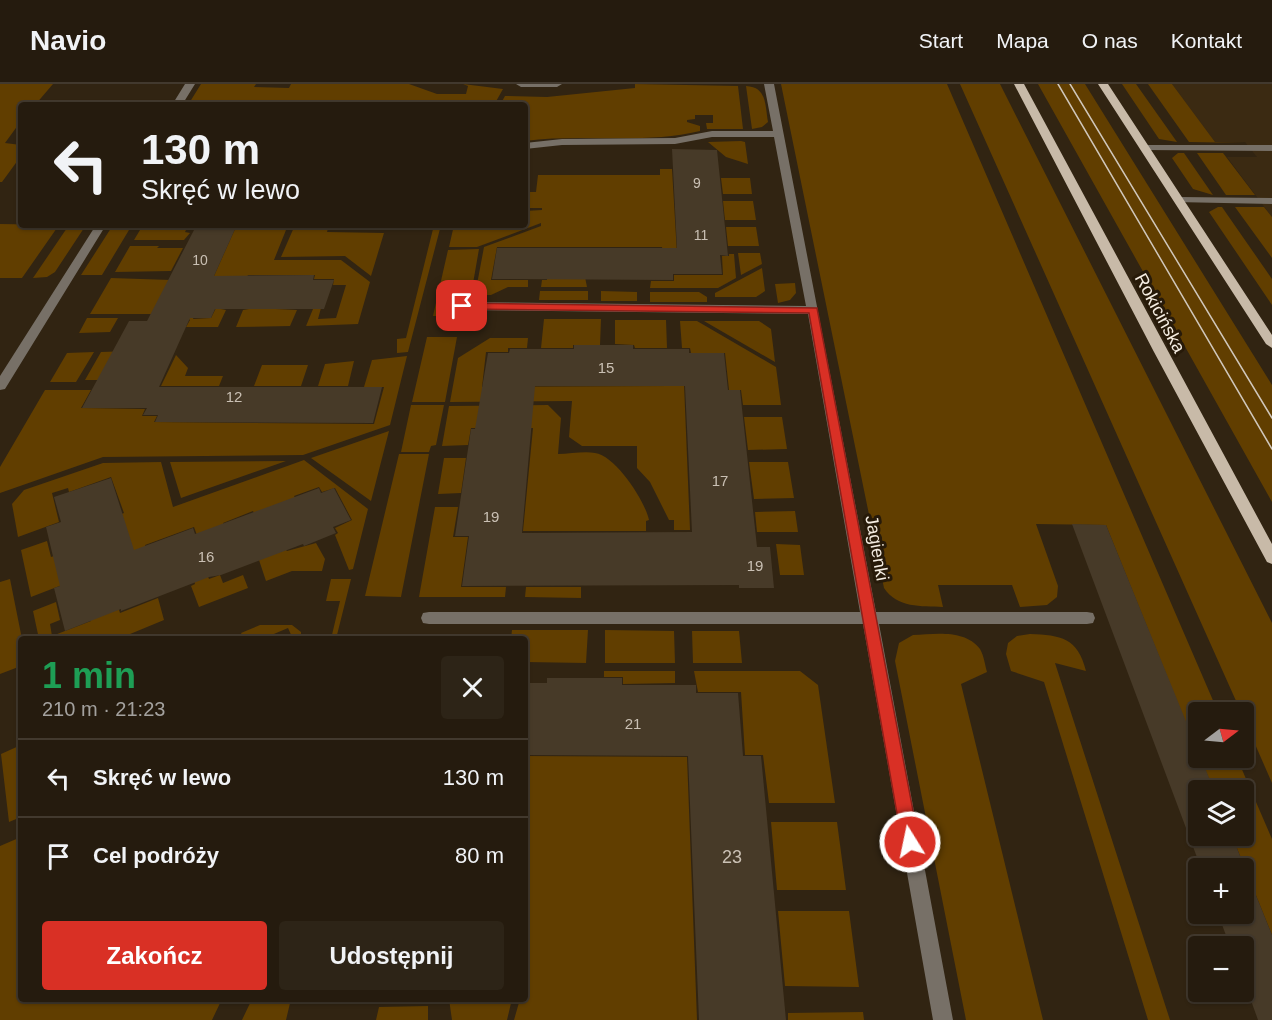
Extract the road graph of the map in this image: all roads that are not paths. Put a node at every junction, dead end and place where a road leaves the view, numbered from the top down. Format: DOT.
graph roads {
  1 [pos="190,84"];
  2 [pos="521,84"];
  3 [pos="557,84"];
  4 [pos="770,84"];
  5 [pos="1019,84"];
  6 [pos="1103,84"];
  7 [pos="179,102"];
  8 [pos="779,134"];
  9 [pos="528,146"];
  10 [pos="1144,147"];
  11 [pos="1272,148"];
  12 [pos="1179,200"];
  13 [pos="1272,201"];
  14 [pos="99,228"];
  15 [pos="462,306"];
  16 [pos="813,310"];
  17 [pos="1272,344"];
  18 [pos="0,386"];
  19 [pos="1272,558"];
  20 [pos="429,618"];
  21 [pos="870,618"];
  22 [pos="1087,618"];
  23 [pos="943,1020"];
  1 -- 7 [label="street"];
  2 -- 3 [label="street"];
  4 -- 8 [label="street, Jagienki"];
  5 -- 19 [label="main road, Rokicińska"];
  6 -- 10 [label="main road"];
  8 -- 9 [label="street"];
  8 -- 16 [label="street, Jagienki"];
  10 -- 11 [label="street"];
  10 -- 12 [label="main road"];
  12 -- 13 [label="street"];
  12 -- 17 [label="main road"];
  14 -- 18 [label="street"];
  15 -- 16 [label="street"];
  16 -- 21 [label="street, Jagienki"];
  20 -- 21 [label="street"];
  21 -- 22 [label="street"];
  21 -- 23 [label="street, Jagienki"];
}
